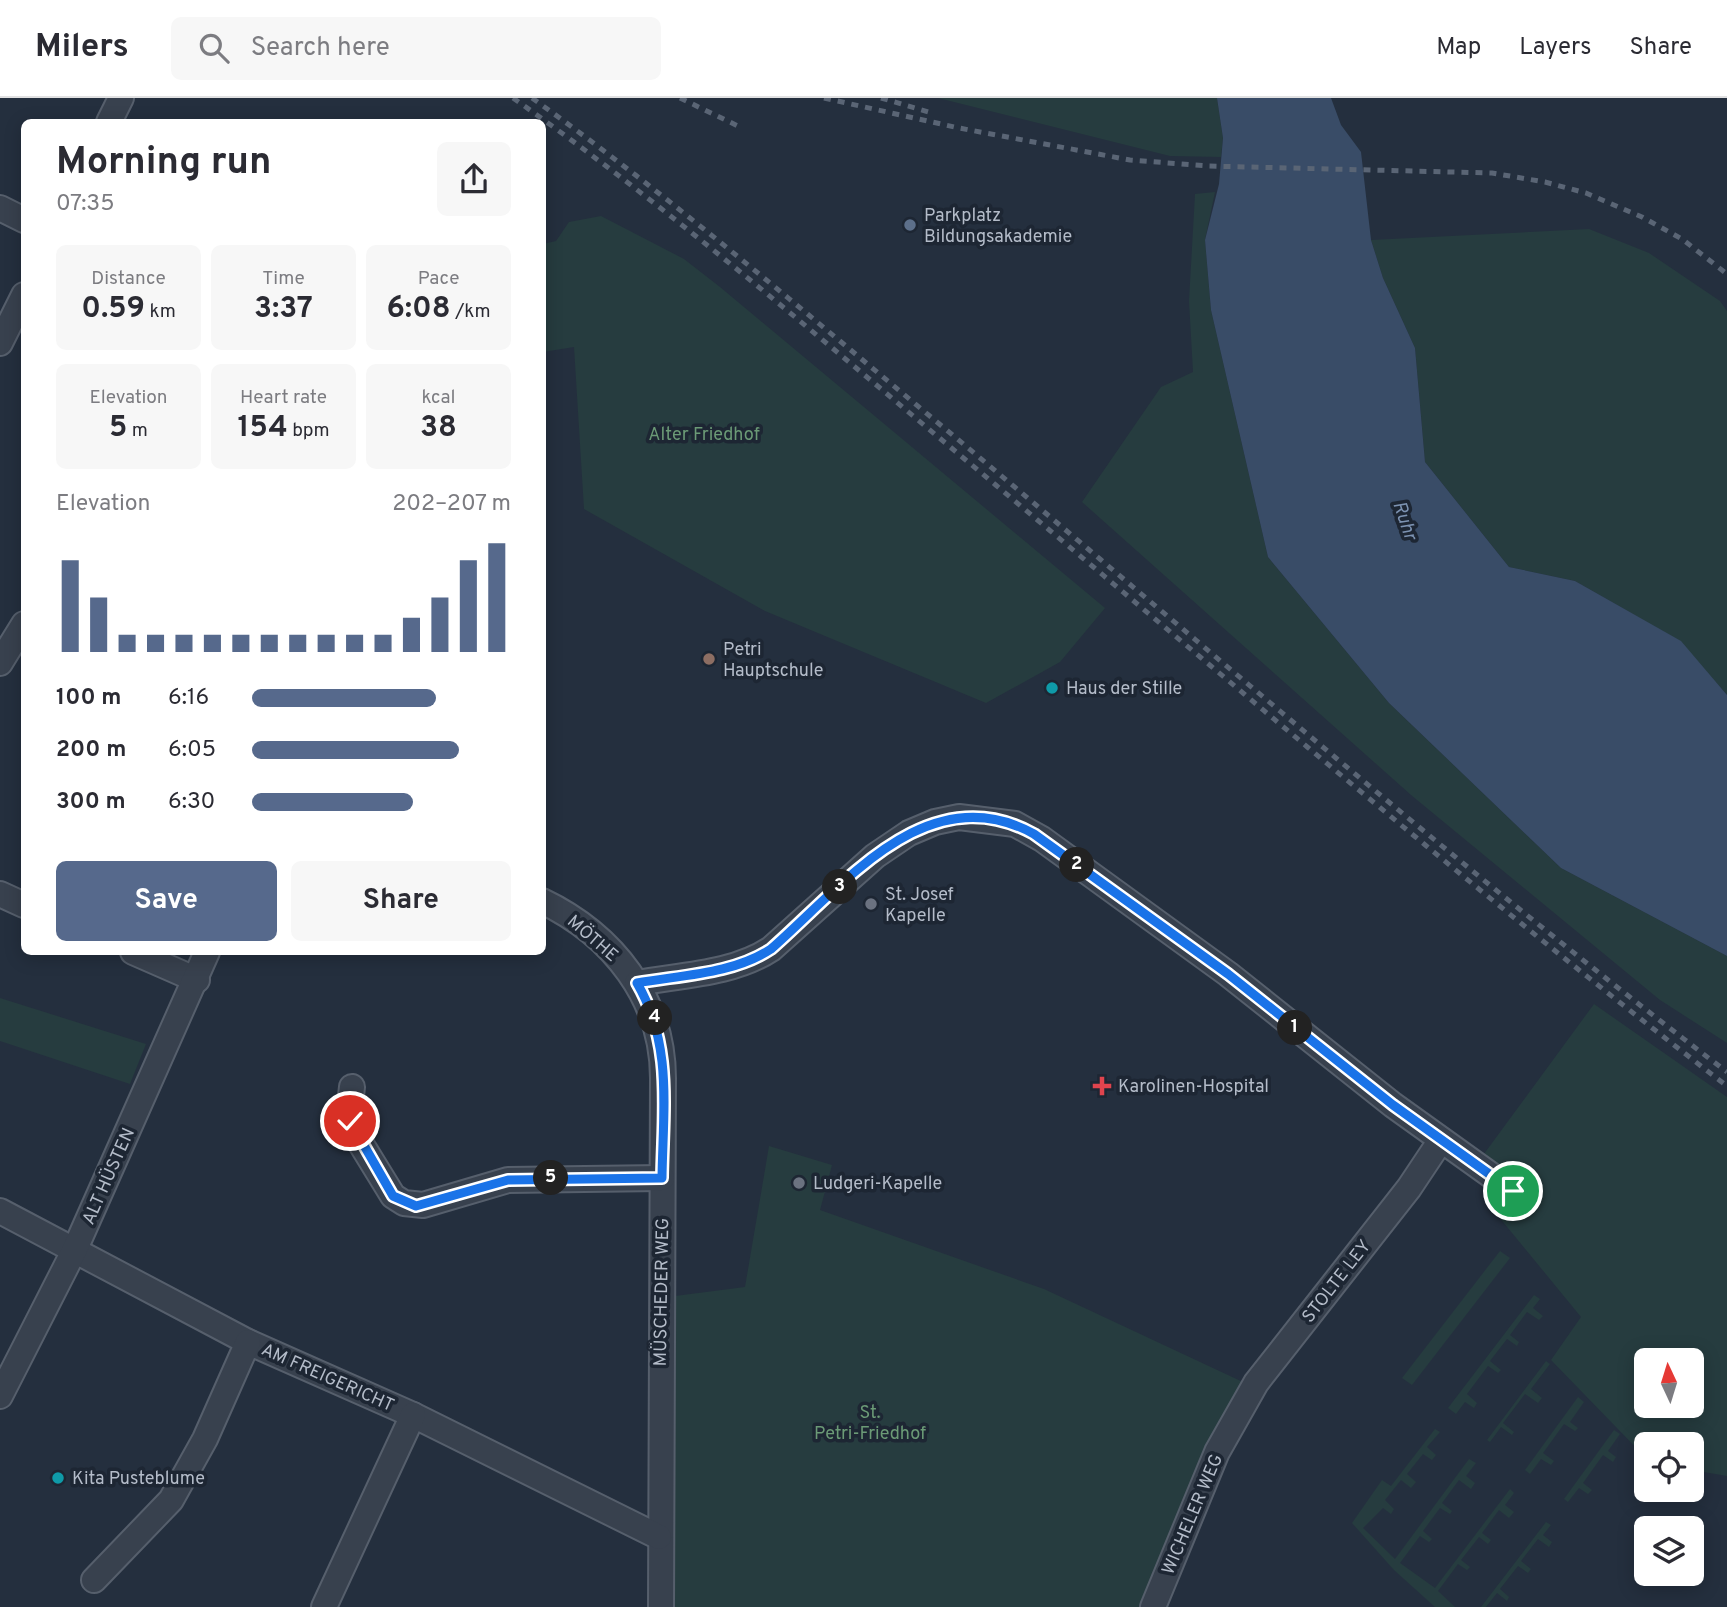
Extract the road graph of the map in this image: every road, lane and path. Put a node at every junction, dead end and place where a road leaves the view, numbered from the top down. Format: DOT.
graph roads {
  1 [pos="121,98"];
  2 [pos="110,119"];
  3 [pos="0,208"];
  4 [pos="21,218"];
  5 [pos="21,301"];
  6 [pos="0,343"];
  7 [pos="21,630"];
  8 [pos="6,659"];
  9 [pos="0,894"];
  10 [pos="546,903"];
  11 [pos="21,904"];
  12 [pos="140,955"];
  13 [pos="206,955"];
  14 [pos="197,980"];
  15 [pos="637,983"];
  16 [pos="352,1087"];
  17 [pos="1441,1140"];
  18 [pos="662,1178"];
  19 [pos="1513,1191"];
  20 [pos="0,1212"];
  21 [pos="75,1249"];
  22 [pos="248,1342"];
  23 [pos="0,1396"];
  24 [pos="413,1415"];
  25 [pos="1233,1422"];
  26 [pos="659,1537"];
  27 [pos="94,1580"];
  28 [pos="324,1607"];
  29 [pos="660,1607"];
  30 [pos="1153,1607"];
  1 -- 2 [label="street"];
  3 -- 4 [label="street"];
  5 -- 6 [label="street"];
  7 -- 8 [label="street"];
  9 -- 11 [label="street"];
  10 -- 15 [label="street, MÖTHE"];
  12 -- 14 [label="street"];
  13 -- 14 [label="street, ALT HÜSTEN"];
  14 -- 21 [label="street, ALT HÜSTEN"];
  15 -- 17 [label="street"];
  15 -- 18 [label="street, MÜSCHEDER WEG"];
  16 -- 18 [label="street"];
  17 -- 19 [label="street"];
  17 -- 25 [label="street, STOLTE LEY"];
  18 -- 26 [label="street, MÜSCHEDER WEG"];
  20 -- 21 [label="street, AM FREIGERICHT"];
  21 -- 22 [label="street, AM FREIGERICHT"];
  21 -- 23 [label="street, ALT HÜSTEN"];
  22 -- 24 [label="street, AM FREIGERICHT"];
  22 -- 27 [label="street"];
  24 -- 26 [label="street, AM FREIGERICHT"];
  24 -- 28 [label="street"];
  25 -- 30 [label="street, WICHELER WEG"];
  26 -- 29 [label="street, MÜSCHEDER WEG"];
}
